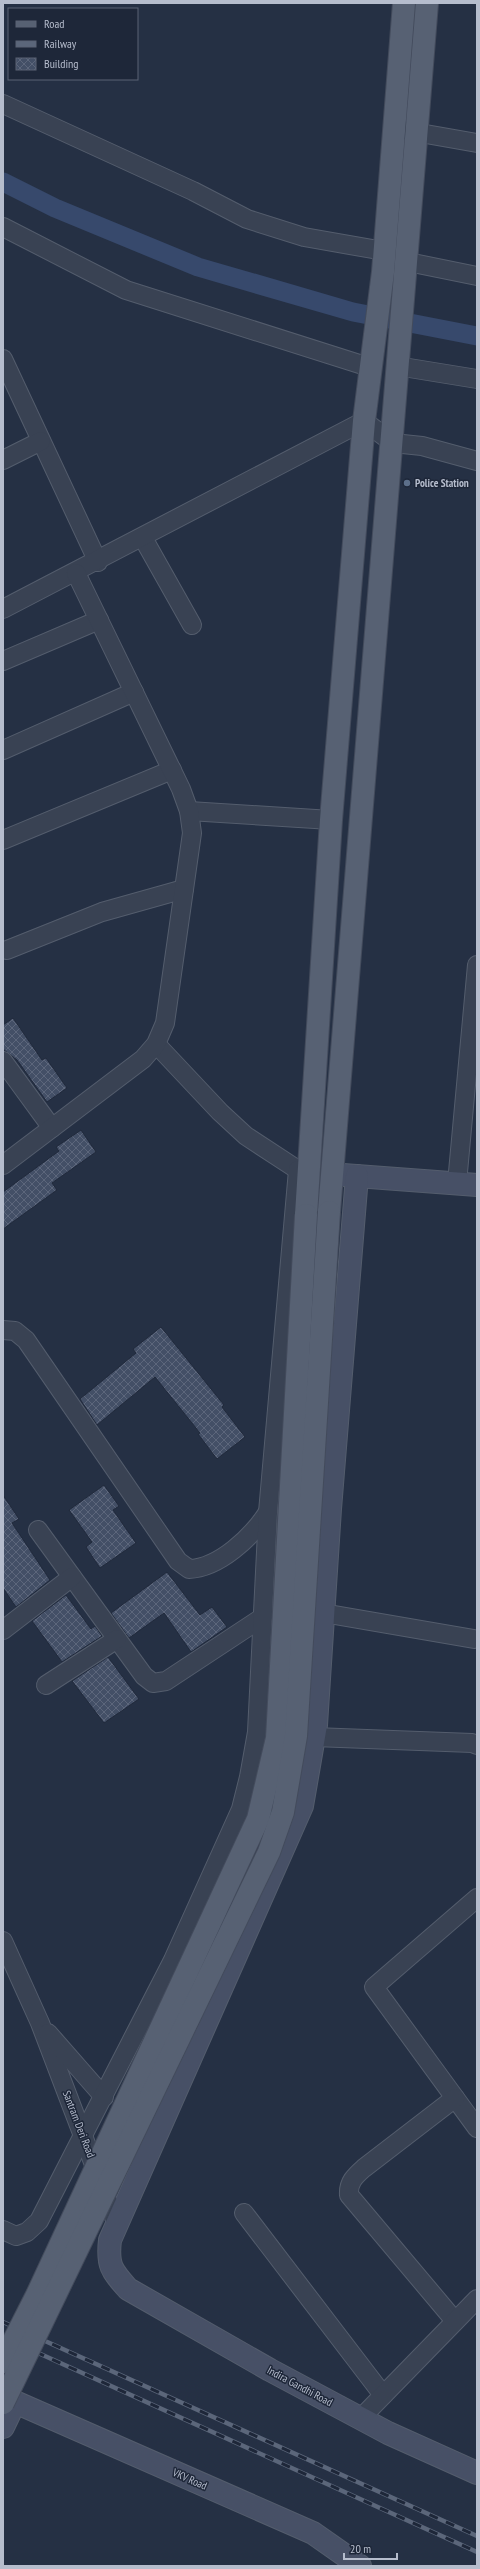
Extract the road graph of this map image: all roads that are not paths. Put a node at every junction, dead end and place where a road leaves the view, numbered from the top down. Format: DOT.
graph roads {
  1 [pos="404,3"];
  2 [pos="427,3"];
  3 [pos="3,104"];
  4 [pos="395,128"];
  5 [pos="418,133"];
  6 [pos="477,143"];
  7 [pos="3,227"];
  8 [pos="384,262"];
  9 [pos="407,265"];
  10 [pos="477,276"];
  11 [pos="3,359"];
  12 [pos="397,366"];
  13 [pos="372,368"];
  14 [pos="477,379"];
  15 [pos="364,422"];
  16 [pos="41,441"];
  17 [pos="393,443"];
  18 [pos="3,460"];
  19 [pos="477,461"];
  20 [pos="143,538"];
  21 [pos="98,562"];
  22 [pos="76,573"];
  23 [pos="3,610"];
  24 [pos="99,620"];
  25 [pos="192,625"];
  26 [pos="3,661"];
  27 [pos="134,692"];
  28 [pos="3,750"];
  29 [pos="172,770"];
  30 [pos="189,811"];
  31 [pos="331,820"];
  32 [pos="3,840"];
  33 [pos="184,889"];
  34 [pos="7,950"];
  35 [pos="477,965"];
  36 [pos="156,1044"];
  37 [pos="3,1061"];
  38 [pos="52,1128"];
  39 [pos="3,1165"];
  40 [pos="303,1171"];
  41 [pos="332,1175"];
  42 [pos="357,1176"];
  43 [pos="467,1184"];
  44 [pos="3,1330"];
  45 [pos="268,1512"];
  46 [pos="38,1530"];
  47 [pos="72,1577"];
  48 [pos="323,1613"];
  49 [pos="263,1617"];
  50 [pos="3,1630"];
  51 [pos="116,1639"];
  52 [pos="474,1639"];
  53 [pos="46,1685"];
  54 [pos="314,1737"];
  55 [pos="477,1745"];
  56 [pos="477,1898"];
  57 [pos="3,1941"];
  58 [pos="40,2023"];
  59 [pos="104,2097"];
  60 [pos="455,2098"];
  61 [pos="477,2128"];
  62 [pos="83,2134"];
  63 [pos="244,2213"];
  64 [pos="117,2225"];
  65 [pos="3,2230"];
  66 [pos="477,2299"];
  67 [pos="455,2321"];
  68 [pos="3,2362"];
  69 [pos="383,2395"];
  70 [pos="7,2400"];
  71 [pos="361,2418"];
  72 [pos="3,2427"];
  73 [pos="477,2473"];
  74 [pos="360,2566"];
  1 -- 4 [label="main road"];
  2 -- 5 [label="main road"];
  3 -- 8 [label="street"];
  4 -- 5 [label="street"];
  4 -- 8 [label="main road"];
  5 -- 6 [label="street"];
  5 -- 9 [label="main road"];
  7 -- 13 [label="street"];
  8 -- 13 [label="main road"];
  9 -- 10 [label="street"];
  9 -- 12 [label="main road"];
  11 -- 16 [label="street"];
  12 -- 14 [label="street"];
  12 -- 17 [label="main road"];
  13 -- 15 [label="main road"];
  15 -- 17 [label="street"];
  15 -- 20 [label="street"];
  15 -- 31 [label="main road"];
  16 -- 18 [label="street"];
  16 -- 21 [label="street"];
  17 -- 19 [label="street"];
  17 -- 41 [label="main road"];
  20 -- 21 [label="street"];
  20 -- 25 [label="street"];
  21 -- 22 [label="street"];
  22 -- 23 [label="street"];
  22 -- 24 [label="street"];
  24 -- 26 [label="street"];
  24 -- 27 [label="street"];
  27 -- 28 [label="street"];
  27 -- 29 [label="street"];
  29 -- 30 [label="street"];
  29 -- 32 [label="street"];
  30 -- 31 [label="street"];
  30 -- 33 [label="street"];
  31 -- 40 [label="main road"];
  33 -- 34 [label="street"];
  33 -- 36 [label="street"];
  35 -- 43 [label="street"];
  36 -- 38 [label="street"];
  36 -- 40 [label="street"];
  37 -- 38 [label="street"];
  38 -- 39 [label="street"];
  40 -- 41 [label="street"];
  40 -- 45 [label="street"];
  40 -- 68 [label="main road, bridge"];
  41 -- 42 [label="street"];
  41 -- 70 [label="main road, bridge"];
  42 -- 43 [label="street"];
  42 -- 48 [label="street"];
  44 -- 45 [label="street"];
  45 -- 49 [label="street"];
  46 -- 47 [label="street"];
  47 -- 50 [label="street"];
  47 -- 51 [label="street"];
  48 -- 52 [label="street"];
  48 -- 54 [label="street"];
  49 -- 51 [label="street"];
  49 -- 59 [label="street"];
  51 -- 53 [label="street"];
  54 -- 55 [label="street"];
  54 -- 64 [label="street"];
  56 -- 60 [label="street"];
  57 -- 58 [label="street, Santram Deri Road"];
  58 -- 59 [label="street, Santram Deri Road"];
  58 -- 62 [label="street, Santram Deri Road"];
  59 -- 62 [label="street"];
  60 -- 61 [label="street"];
  60 -- 67 [label="street"];
  62 -- 64 [label="street, Santram Deri Road"];
  62 -- 65 [label="street"];
  63 -- 69 [label="street"];
  64 -- 71 [label="street, Indira Gandhi Road"];
  66 -- 67 [label="street"];
  67 -- 69 [label="street"];
  69 -- 71 [label="street"];
  70 -- 72 [label="street"];
  70 -- 74 [label="street, VKV Road"];
  71 -- 73 [label="street, Indira Gandhi Road"];
}
